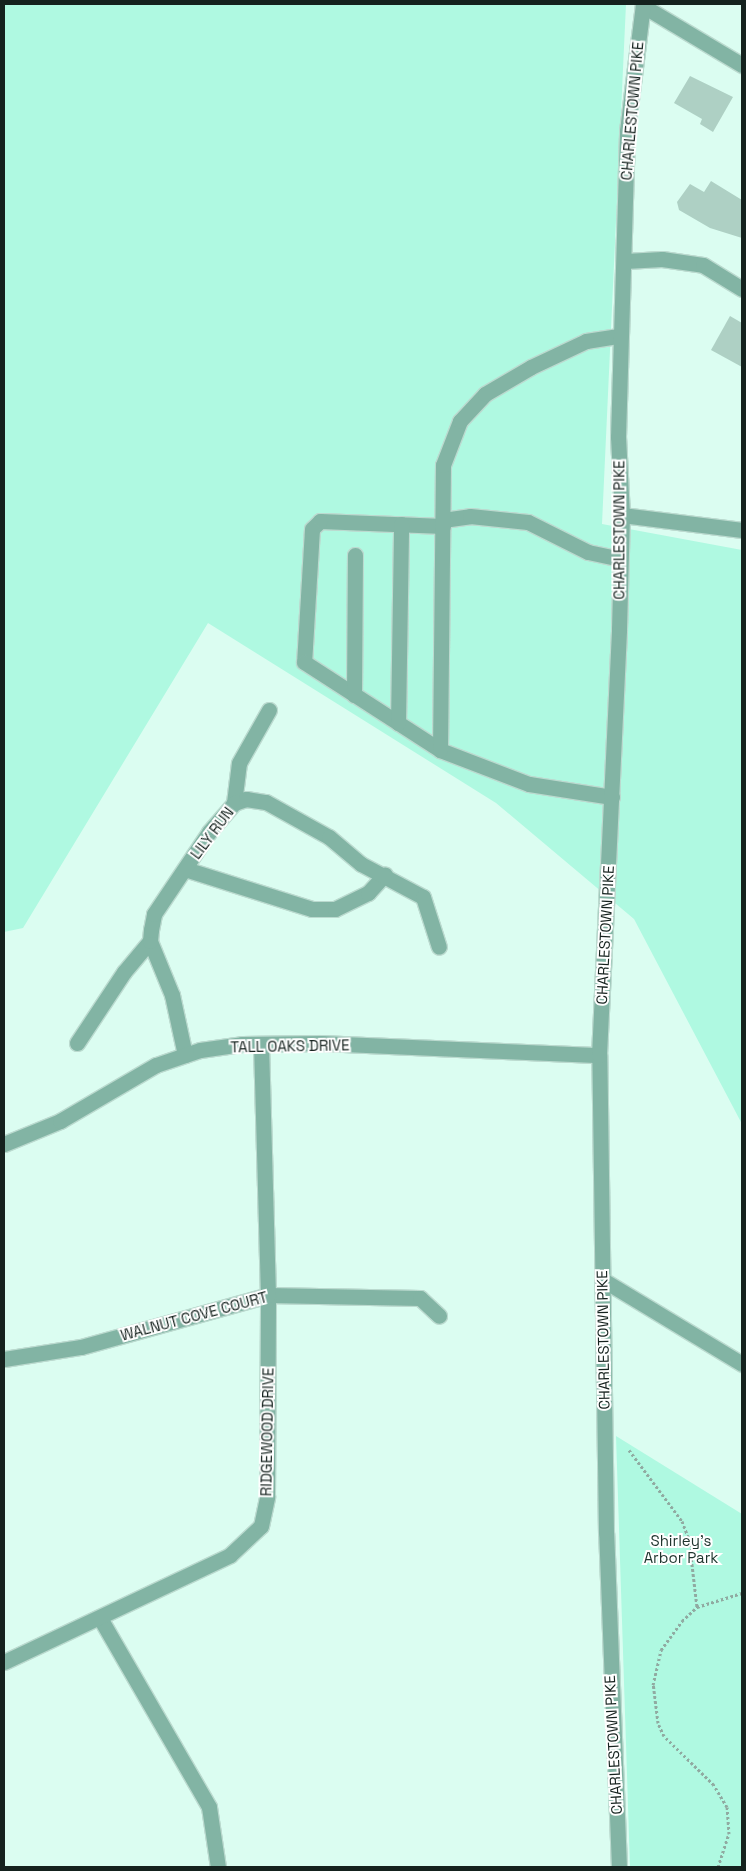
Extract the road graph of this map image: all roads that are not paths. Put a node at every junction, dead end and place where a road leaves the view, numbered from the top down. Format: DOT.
graph roads {
  1 [pos="643,5"];
  2 [pos="742,64"];
  3 [pos="625,261"];
  4 [pos="742,289"];
  5 [pos="620,336"];
  6 [pos="622,514"];
  7 [pos="443,523"];
  8 [pos="401,524"];
  9 [pos="742,530"];
  10 [pos="356,555"];
  11 [pos="620,559"];
  12 [pos="354,695"];
  13 [pos="269,710"];
  14 [pos="398,723"];
  15 [pos="440,750"];
  16 [pos="612,797"];
  17 [pos="234,803"];
  18 [pos="185,870"];
  19 [pos="385,874"];
  20 [pos="150,941"];
  21 [pos="439,947"];
  22 [pos="77,1043"];
  23 [pos="261,1044"];
  24 [pos="185,1055"];
  25 [pos="598,1055"];
  26 [pos="4,1144"];
  27 [pos="603,1280"];
  28 [pos="268,1295"];
  29 [pos="439,1316"];
  30 [pos="4,1359"];
  31 [pos="742,1364"];
  32 [pos="100,1618"];
  33 [pos="4,1662"];
  34 [pos="218,1867"];
  35 [pos="618,1867"];
  1 -- 2 [label="street"];
  1 -- 3 [label="street, CHARLESTOWN PIKE"];
  3 -- 4 [label="street"];
  3 -- 5 [label="street, CHARLESTOWN PIKE"];
  5 -- 6 [label="street, CHARLESTOWN PIKE"];
  5 -- 7 [label="street"];
  6 -- 9 [label="street"];
  6 -- 11 [label="street, CHARLESTOWN PIKE"];
  7 -- 8 [label="street"];
  7 -- 11 [label="street"];
  7 -- 15 [label="street"];
  8 -- 12 [label="street"];
  8 -- 14 [label="street"];
  10 -- 12 [label="street"];
  11 -- 16 [label="street, CHARLESTOWN PIKE"];
  12 -- 14 [label="street"];
  13 -- 17 [label="street"];
  14 -- 15 [label="street"];
  15 -- 16 [label="street"];
  16 -- 25 [label="street, CHARLESTOWN PIKE"];
  17 -- 18 [label="street, LILY RUN"];
  17 -- 19 [label="street, LILY RUN"];
  18 -- 19 [label="street"];
  18 -- 20 [label="street, LILY RUN"];
  19 -- 21 [label="street, LILY RUN"];
  20 -- 22 [label="street"];
  20 -- 24 [label="street"];
  23 -- 24 [label="street, TALL OAKS DRIVE"];
  23 -- 25 [label="street, TALL OAKS DRIVE"];
  23 -- 28 [label="street, RIDGEWOOD DRIVE"];
  24 -- 26 [label="street, TALL OAKS DRIVE"];
  25 -- 27 [label="street, CHARLESTOWN PIKE"];
  27 -- 31 [label="street"];
  27 -- 35 [label="street, CHARLESTOWN PIKE"];
  28 -- 29 [label="street, WALNUT COVE COURT"];
  28 -- 30 [label="street, WALNUT COVE COURT"];
  28 -- 32 [label="street, RIDGEWOOD DRIVE"];
  32 -- 33 [label="street, RIDGEWOOD DRIVE"];
  32 -- 34 [label="street"];
}
